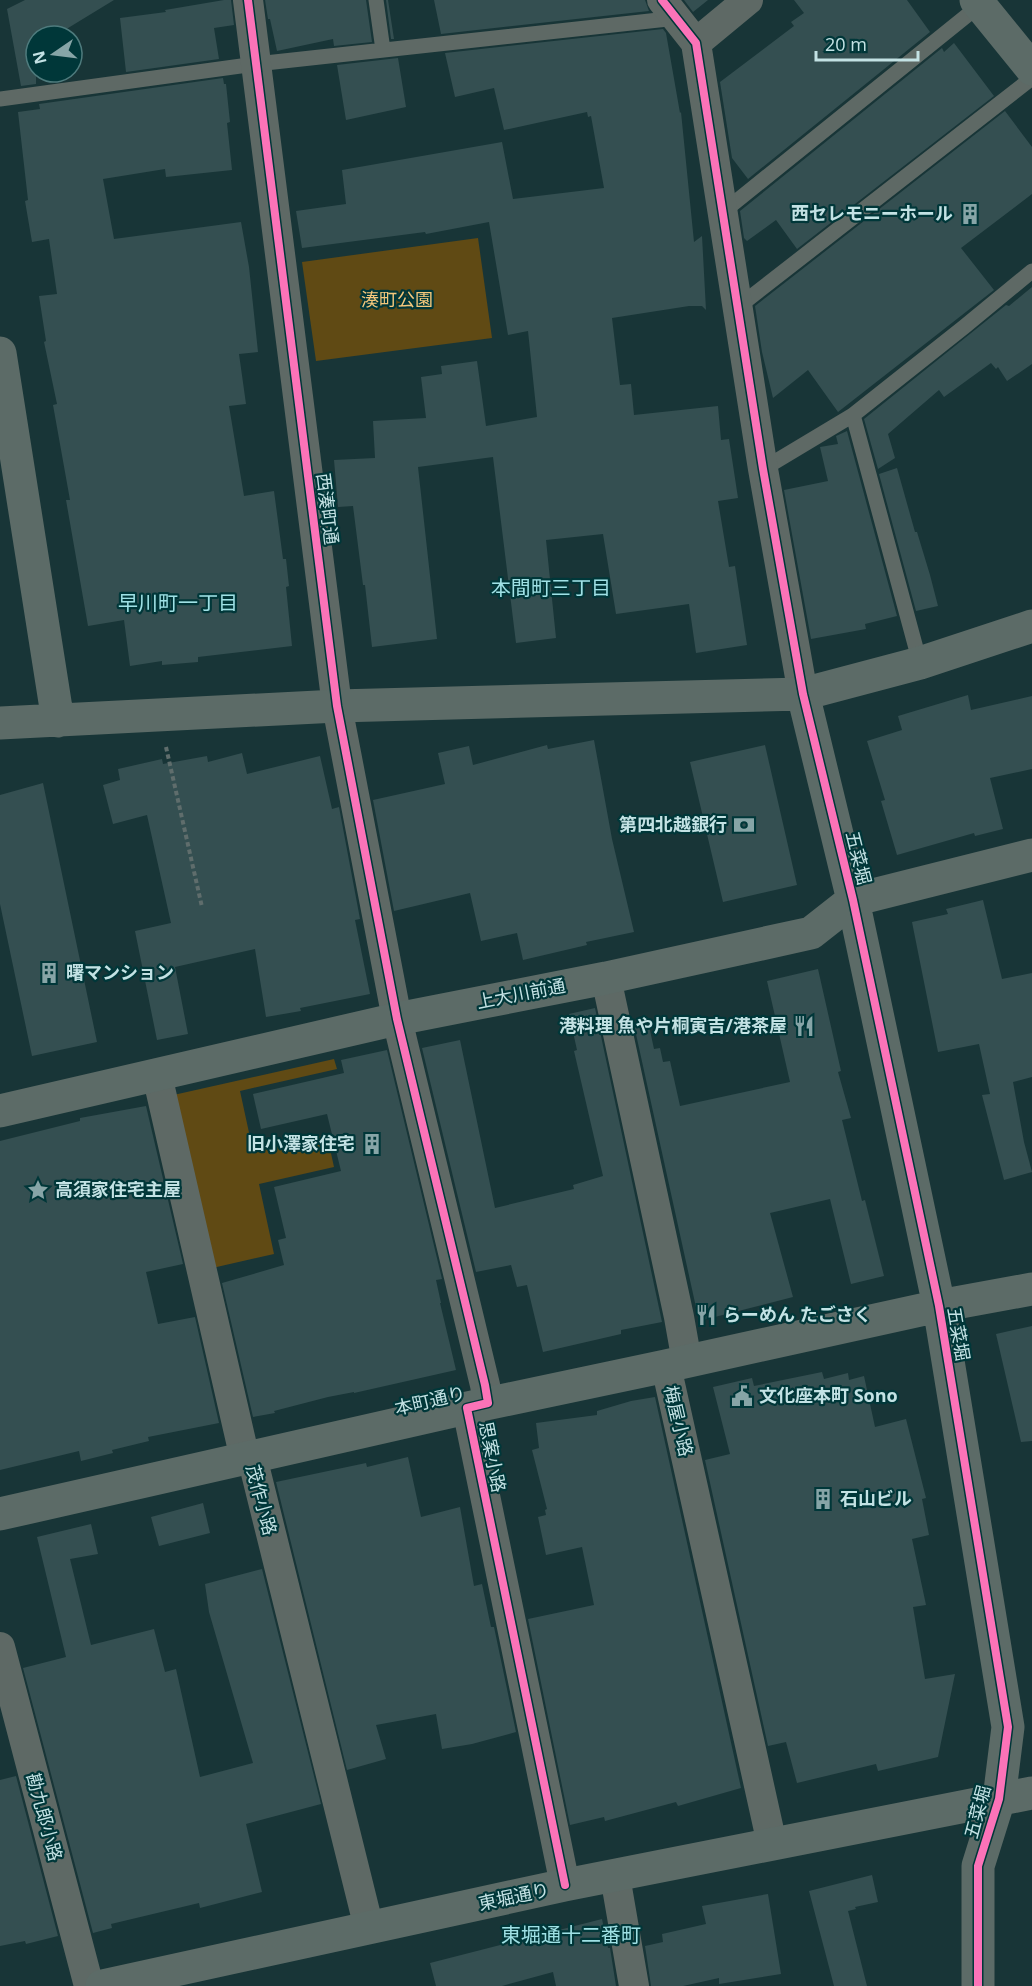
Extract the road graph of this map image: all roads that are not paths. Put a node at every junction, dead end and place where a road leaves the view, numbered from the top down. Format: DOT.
graph roads {
  1 [pos="248,0"];
  2 [pos="376,0"];
  3 [pos="748,0"];
  4 [pos="978,2"];
  5 [pos="670,9"];
  6 [pos="696,43"];
  7 [pos="383,50"];
  8 [pos="256,64"];
  9 [pos="1032,69"];
  10 [pos="1032,78"];
  11 [pos="0,99"];
  12 [pos="723,212"];
  13 [pos="1032,271"];
  14 [pos="738,307"];
  15 [pos="0,353"];
  16 [pos="853,415"];
  17 [pos="763,469"];
  18 [pos="1032,626"];
  19 [pos="920,663"];
  20 [pos="804,694"];
  21 [pos="337,706"];
  22 [pos="58,721"];
  23 [pos="0,723"];
  24 [pos="1032,855"];
  25 [pos="853,900"];
  26 [pos="606,978"];
  27 [pos="397,1019"];
  28 [pos="157,1075"];
  29 [pos="0,1111"];
  30 [pos="1032,1289"];
  31 [pos="939,1306"];
  32 [pos="676,1364"];
  33 [pos="477,1405"];
  34 [pos="249,1458"];
  35 [pos="0,1515"];
  36 [pos="0,1647"];
  37 [pos="1032,1793"];
  38 [pos="999,1799"];
  39 [pos="772,1844"];
  40 [pos="615,1875"];
  41 [pos="566,1886"];
  42 [pos="369,1928"];
  43 [pos="89,1986"];
  44 [pos="102,1986"];
  45 [pos="634,1986"];
  46 [pos="978,1986"];
  1 -- 8 [label="street, 西湊町通"];
  2 -- 7 [label="lane"];
  3 -- 6 [label="street"];
  4 -- 9 [label="street"];
  4 -- 12 [label="lane"];
  5 -- 6 [label="street"];
  5 -- 7 [label="lane"];
  6 -- 12 [label="street"];
  7 -- 8 [label="lane"];
  8 -- 11 [label="lane"];
  8 -- 21 [label="street, 西湊町通"];
  10 -- 14 [label="lane"];
  12 -- 14 [label="street"];
  13 -- 16 [label="lane"];
  14 -- 17 [label="street"];
  15 -- 22 [label="street"];
  16 -- 17 [label="lane"];
  16 -- 19 [label="lane"];
  17 -- 20 [label="street"];
  18 -- 19 [label="street"];
  19 -- 20 [label="street"];
  20 -- 21 [label="street"];
  20 -- 25 [label="street, 五菜堀"];
  21 -- 22 [label="street"];
  21 -- 27 [label="street, 西湊町通"];
  22 -- 23 [label="street"];
  24 -- 25 [label="street, 上大川前通"];
  25 -- 26 [label="street, 上大川前通"];
  25 -- 31 [label="street, 五菜堀"];
  26 -- 27 [label="street, 上大川前通"];
  26 -- 32 [label="street, 梅屋小路"];
  27 -- 28 [label="street, 上大川前通"];
  27 -- 33 [label="street, 思案小路"];
  28 -- 29 [label="street, 上大川前通"];
  28 -- 34 [label="street, 茂作小路"];
  30 -- 31 [label="street, 本町通り"];
  31 -- 32 [label="street, 本町通り"];
  31 -- 38 [label="street, 五菜堀"];
  32 -- 33 [label="street, 本町通り"];
  32 -- 39 [label="street, 梅屋小路"];
  33 -- 34 [label="street, 本町通り"];
  33 -- 41 [label="street, 思案小路"];
  34 -- 35 [label="street, 本町通り"];
  34 -- 42 [label="street, 茂作小路"];
  36 -- 43 [label="street, 勘九郎小路"];
  37 -- 38 [label="street, 東堀通り"];
  38 -- 39 [label="street, 東堀通り"];
  38 -- 46 [label="street, 五菜堀"];
  39 -- 40 [label="street, 東堀通り"];
  40 -- 41 [label="street, 東堀通り"];
  40 -- 45 [label="street"];
  41 -- 42 [label="street, 東堀通り"];
  42 -- 44 [label="street, 東堀通り"];
}
